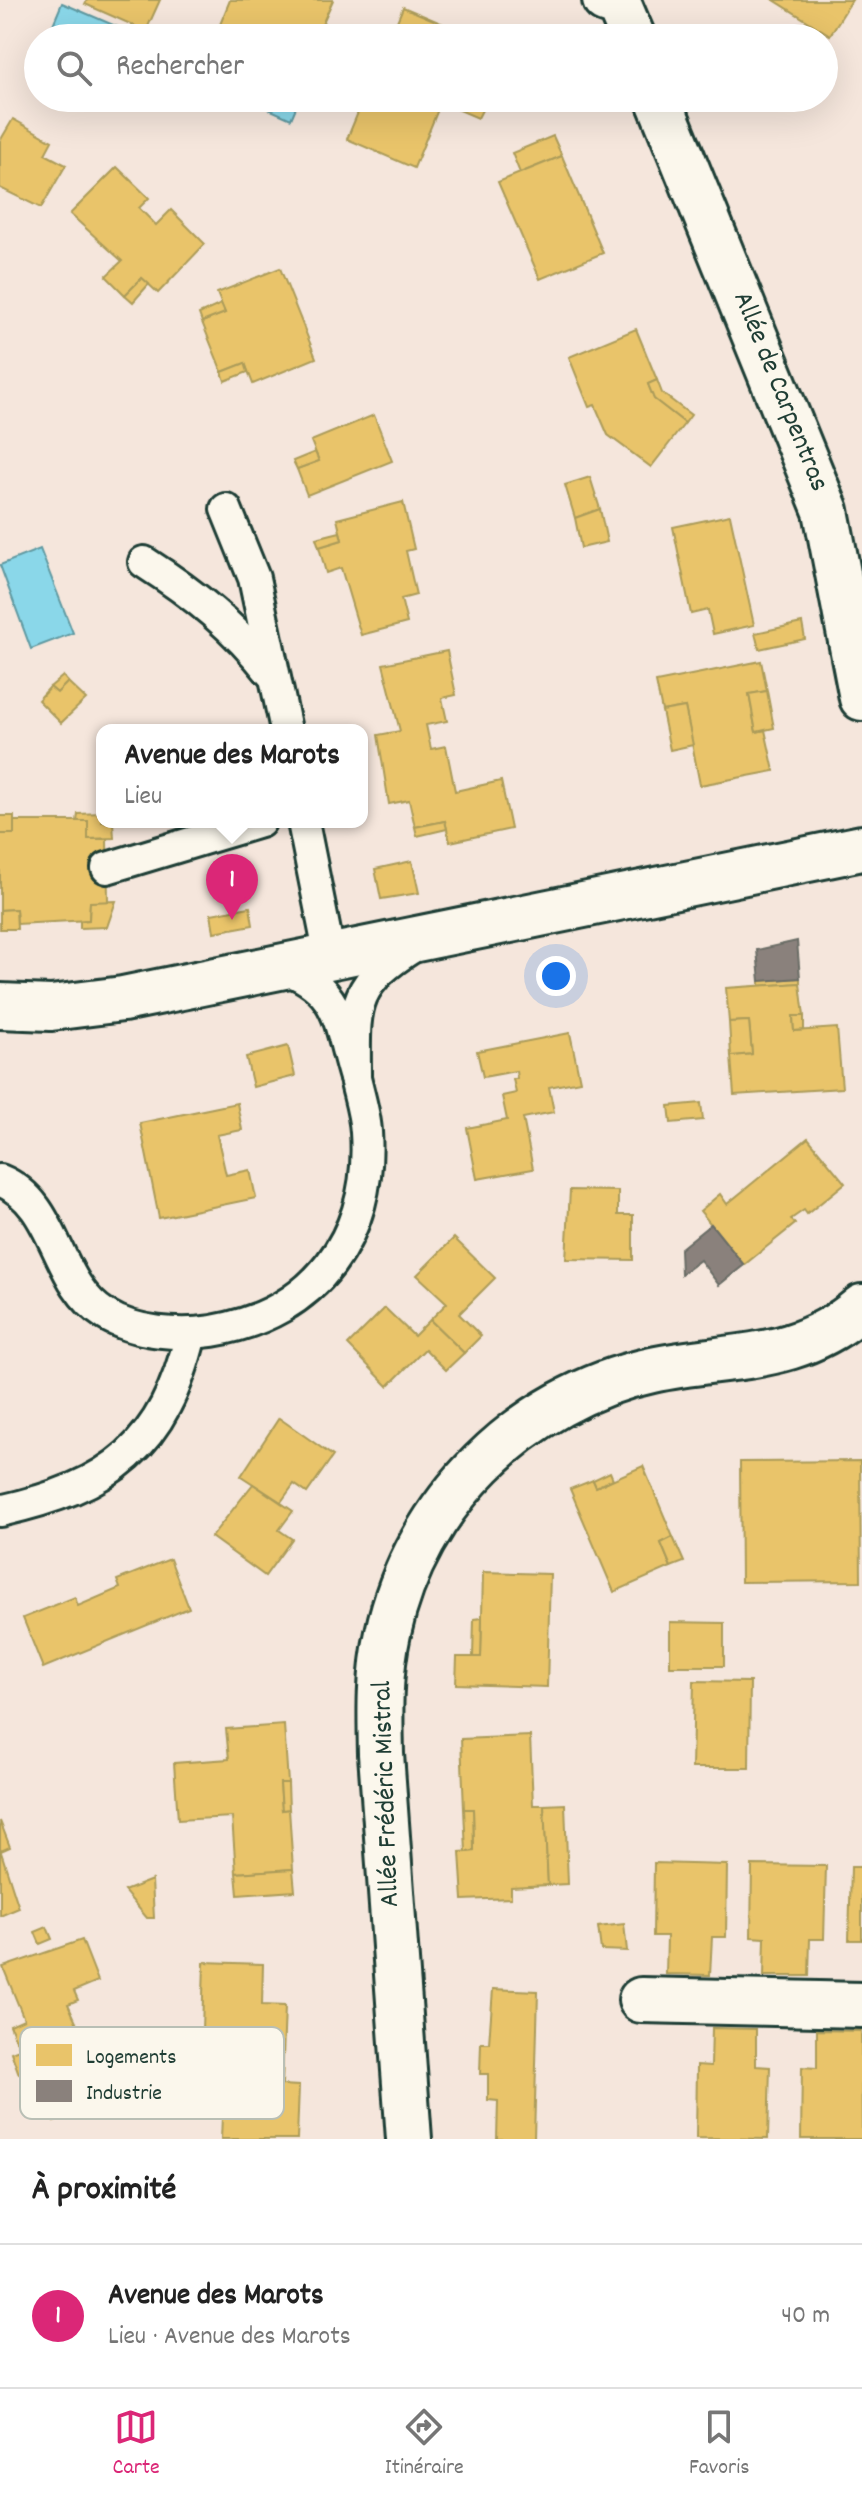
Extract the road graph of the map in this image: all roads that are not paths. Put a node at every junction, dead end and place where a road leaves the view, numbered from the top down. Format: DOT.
graph roads {
  1 [pos="664,112"];
  2 [pos="226,509"];
  3 [pos="144,562"];
  4 [pos="275,677"];
  5 [pos="862,698"];
  6 [pos="285,724"];
  7 [pos="240,828"];
  8 [pos="304,828"];
  9 [pos="862,848"];
  10 [pos="107,868"];
  11 [pos="427,937"];
  12 [pos="330,957"];
  13 [pos="281,967"];
  14 [pos="0,1006"];
  15 [pos="355,1078"];
  16 [pos="0,1180"];
  17 [pos="862,1307"];
  18 [pos="191,1334"];
  19 [pos="0,1511"];
  20 [pos="641,2000"];
  21 [pos="862,2005"];
  22 [pos="409,2139"];
  1 -- 5 [label="street, Allée de Carpentras"];
  2 -- 4 [label="lane"];
  3 -- 4 [label="lane"];
  4 -- 6 [label="lane"];
  7 -- 10 [label="lane"];
  8 -- 12 [label="lane"];
  9 -- 11 [label="street"];
  11 -- 12 [label="street"];
  11 -- 15 [label="lane"];
  12 -- 13 [label="street"];
  13 -- 14 [label="street"];
  13 -- 15 [label="lane"];
  15 -- 18 [label="lane"];
  16 -- 18 [label="lane"];
  17 -- 22 [label="street, Allée Frédéric Mistral"];
  18 -- 19 [label="lane"];
  20 -- 21 [label="street"];
}
